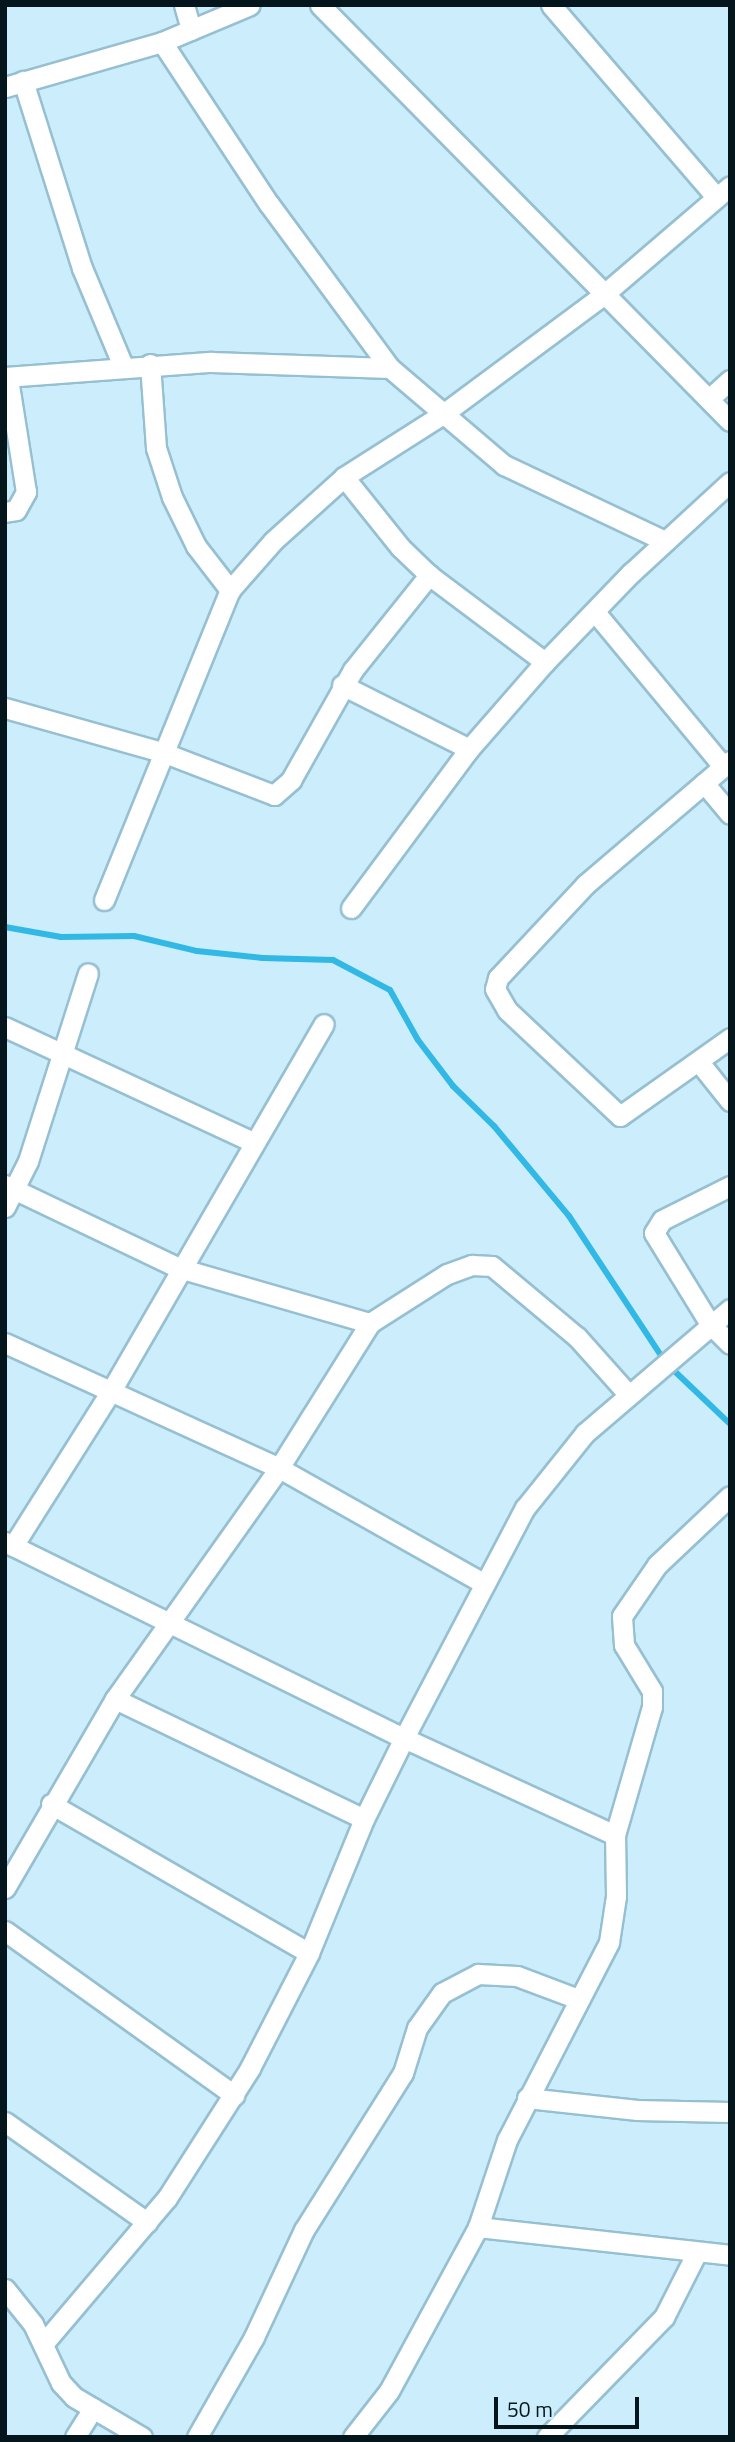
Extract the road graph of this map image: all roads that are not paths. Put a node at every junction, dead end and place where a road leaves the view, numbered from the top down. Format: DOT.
graph roads {
  1 [pos="184,5"];
  2 [pos="250,5"];
  3 [pos="551,5"];
  4 [pos="325,7"];
  5 [pos="191,30"];
  6 [pos="162,42"];
  7 [pos="14,84"];
  8 [pos="722,191"];
  9 [pos="603,295"];
  10 [pos="150,364"];
  11 [pos="123,366"];
  12 [pos="390,368"];
  13 [pos="6,378"];
  14 [pos="730,380"];
  15 [pos="710,398"];
  16 [pos="443,414"];
  17 [pos="730,421"];
  18 [pos="344,477"];
  19 [pos="730,482"];
  20 [pos="5,512"];
  21 [pos="665,541"];
  22 [pos="429,575"];
  23 [pos="230,590"];
  24 [pos="595,612"];
  25 [pos="545,662"];
  26 [pos="342,685"];
  27 [pos="5,708"];
  28 [pos="469,749"];
  29 [pos="162,752"];
  30 [pos="726,764"];
  31 [pos="704,783"];
  32 [pos="730,814"];
  33 [pos="104,901"];
  34 [pos="351,908"];
  35 [pos="88,973"];
  36 [pos="324,1024"];
  37 [pos="5,1027"];
  38 [pos="730,1038"];
  39 [pos="61,1055"];
  40 [pos="699,1062"];
  41 [pos="730,1101"];
  42 [pos="253,1142"];
  43 [pos="730,1186"];
  44 [pos="10,1188"];
  45 [pos="5,1207"];
  46 [pos="179,1268"];
  47 [pos="730,1309"];
  48 [pos="370,1322"];
  49 [pos="710,1324"];
  50 [pos="5,1343"];
  51 [pos="730,1344"];
  52 [pos="111,1391"];
  53 [pos="627,1393"];
  54 [pos="279,1468"];
  55 [pos="730,1496"];
  56 [pos="9,1544"];
  57 [pos="485,1584"];
  58 [pos="166,1622"];
  59 [pos="115,1699"];
  60 [pos="404,1738"];
  61 [pos="51,1804"];
  62 [pos="364,1819"];
  63 [pos="615,1835"];
  64 [pos="5,1888"];
  65 [pos="5,1931"];
  66 [pos="309,1953"];
  67 [pos="578,1999"];
  68 [pos="234,2095"];
  69 [pos="527,2098"];
  70 [pos="730,2112"];
  71 [pos="5,2122"];
  72 [pos="147,2222"];
  73 [pos="478,2227"];
  74 [pos="696,2255"];
  75 [pos="730,2255"];
  76 [pos="5,2289"];
  77 [pos="43,2344"];
  78 [pos="93,2408"];
  79 [pos="75,2437"];
  80 [pos="142,2437"];
  81 [pos="197,2437"];
  82 [pos="354,2437"];
  83 [pos="547,2437"];
  1 -- 5 [label="street"];
  2 -- 5 [label="street"];
  3 -- 8 [label="street"];
  4 -- 9 [label="street"];
  5 -- 6 [label="street"];
  6 -- 7 [label="street"];
  6 -- 12 [label="street"];
  7 -- 11 [label="street"];
  8 -- 9 [label="street"];
  9 -- 15 [label="street"];
  9 -- 16 [label="street"];
  10 -- 11 [label="street"];
  10 -- 12 [label="street"];
  10 -- 23 [label="street"];
  11 -- 13 [label="street"];
  12 -- 16 [label="street"];
  13 -- 20 [label="street"];
  14 -- 15 [label="street"];
  15 -- 17 [label="street"];
  16 -- 18 [label="street"];
  16 -- 21 [label="street"];
  18 -- 22 [label="street"];
  18 -- 23 [label="street"];
  19 -- 21 [label="street"];
  21 -- 24 [label="street"];
  22 -- 25 [label="street"];
  22 -- 26 [label="street"];
  23 -- 29 [label="street"];
  24 -- 25 [label="street"];
  24 -- 30 [label="street"];
  25 -- 28 [label="street"];
  26 -- 28 [label="street"];
  26 -- 29 [label="street"];
  27 -- 29 [label="street"];
  28 -- 34 [label="street"];
  29 -- 33 [label="street"];
  30 -- 31 [label="street"];
  31 -- 32 [label="street"];
  31 -- 40 [label="street"];
  35 -- 39 [label="street"];
  36 -- 42 [label="street"];
  37 -- 39 [label="street"];
  38 -- 40 [label="street"];
  39 -- 42 [label="street"];
  39 -- 44 [label="street"];
  40 -- 41 [label="street"];
  42 -- 46 [label="street"];
  43 -- 49 [label="street"];
  44 -- 45 [label="street"];
  44 -- 46 [label="street"];
  46 -- 48 [label="street"];
  46 -- 52 [label="street"];
  47 -- 49 [label="street"];
  48 -- 53 [label="street"];
  48 -- 54 [label="street"];
  49 -- 51 [label="street"];
  49 -- 53 [label="street"];
  50 -- 52 [label="street"];
  52 -- 54 [label="street"];
  52 -- 56 [label="street"];
  53 -- 57 [label="street"];
  54 -- 57 [label="street"];
  54 -- 58 [label="street"];
  55 -- 63 [label="street"];
  56 -- 58 [label="street"];
  57 -- 60 [label="street"];
  58 -- 59 [label="street"];
  58 -- 60 [label="street"];
  59 -- 61 [label="street"];
  59 -- 62 [label="street"];
  60 -- 62 [label="street"];
  60 -- 63 [label="street"];
  61 -- 64 [label="street"];
  61 -- 66 [label="street"];
  62 -- 66 [label="street"];
  63 -- 67 [label="street"];
  65 -- 68 [label="street"];
  66 -- 68 [label="street"];
  67 -- 69 [label="street"];
  67 -- 81 [label="street"];
  68 -- 72 [label="street"];
  69 -- 70 [label="street"];
  69 -- 73 [label="street"];
  71 -- 72 [label="street"];
  72 -- 77 [label="street"];
  73 -- 74 [label="street"];
  73 -- 82 [label="street"];
  74 -- 75 [label="street"];
  74 -- 83 [label="street"];
  76 -- 77 [label="street"];
  77 -- 78 [label="street"];
  78 -- 79 [label="street"];
  78 -- 80 [label="street"];
}
